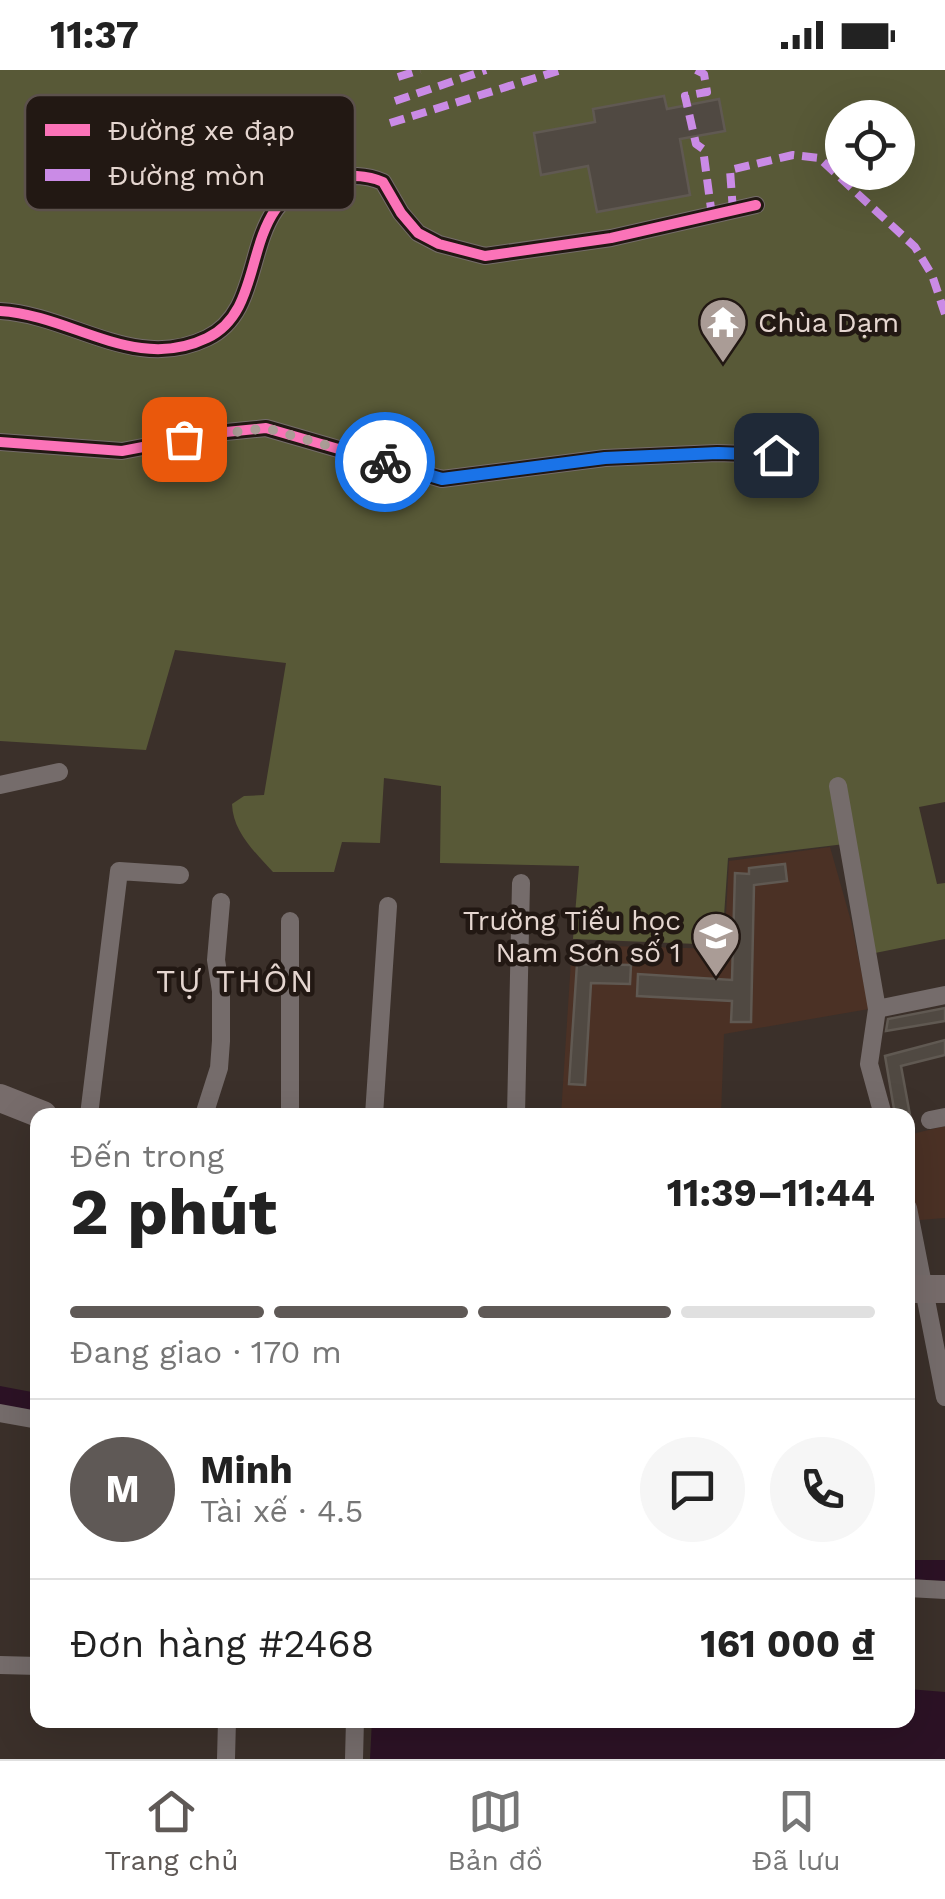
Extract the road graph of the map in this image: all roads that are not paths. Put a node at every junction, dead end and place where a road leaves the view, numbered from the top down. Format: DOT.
graph roads {
  1 [pos="355,176"];
  2 [pos="756,206"];
  3 [pos="274,210"];
  4 [pos="0,311"];
  5 [pos="0,442"];
  6 [pos="776,455"];
  7 [pos="59,772"];
  8 [pos="0,784"];
  9 [pos="838,786"];
  10 [pos="180,875"];
  11 [pos="521,883"];
  12 [pos="222,902"];
  13 [pos="388,906"];
  14 [pos="290,921"];
  15 [pos="945,995"];
  16 [pos="876,1008"];
  17 [pos="0,1098"];
  18 [pos="89,1108"];
  19 [pos="206,1108"];
  20 [pos="290,1108"];
  21 [pos="374,1108"];
  22 [pos="516,1108"];
  23 [pos="881,1108"];
  24 [pos="30,1110"];
  25 [pos="915,1240"];
  26 [pos="926,1290"];
  27 [pos="945,1397"];
  28 [pos="0,1413"];
  29 [pos="30,1419"];
  30 [pos="915,1588"];
  31 [pos="945,1590"];
  32 [pos="0,1665"];
  33 [pos="30,1666"];
  34 [pos="226,1728"];
  35 [pos="354,1728"];
  36 [pos="226,1759"];
  37 [pos="354,1759"];
  1 -- 2 [label="street"];
  3 -- 4 [label="street"];
  5 -- 6 [label="street"];
  7 -- 8 [label="street"];
  9 -- 16 [label="street"];
  10 -- 18 [label="street"];
  11 -- 22 [label="street"];
  12 -- 19 [label="street"];
  13 -- 21 [label="street"];
  14 -- 20 [label="street"];
  15 -- 16 [label="street"];
  16 -- 23 [label="street"];
  17 -- 24 [label="main road"];
  25 -- 26 [label="street"];
  26 -- 27 [label="street"];
  28 -- 29 [label="street"];
  30 -- 31 [label="street"];
  32 -- 33 [label="street"];
  34 -- 36 [label="street"];
  35 -- 37 [label="street"];
}
